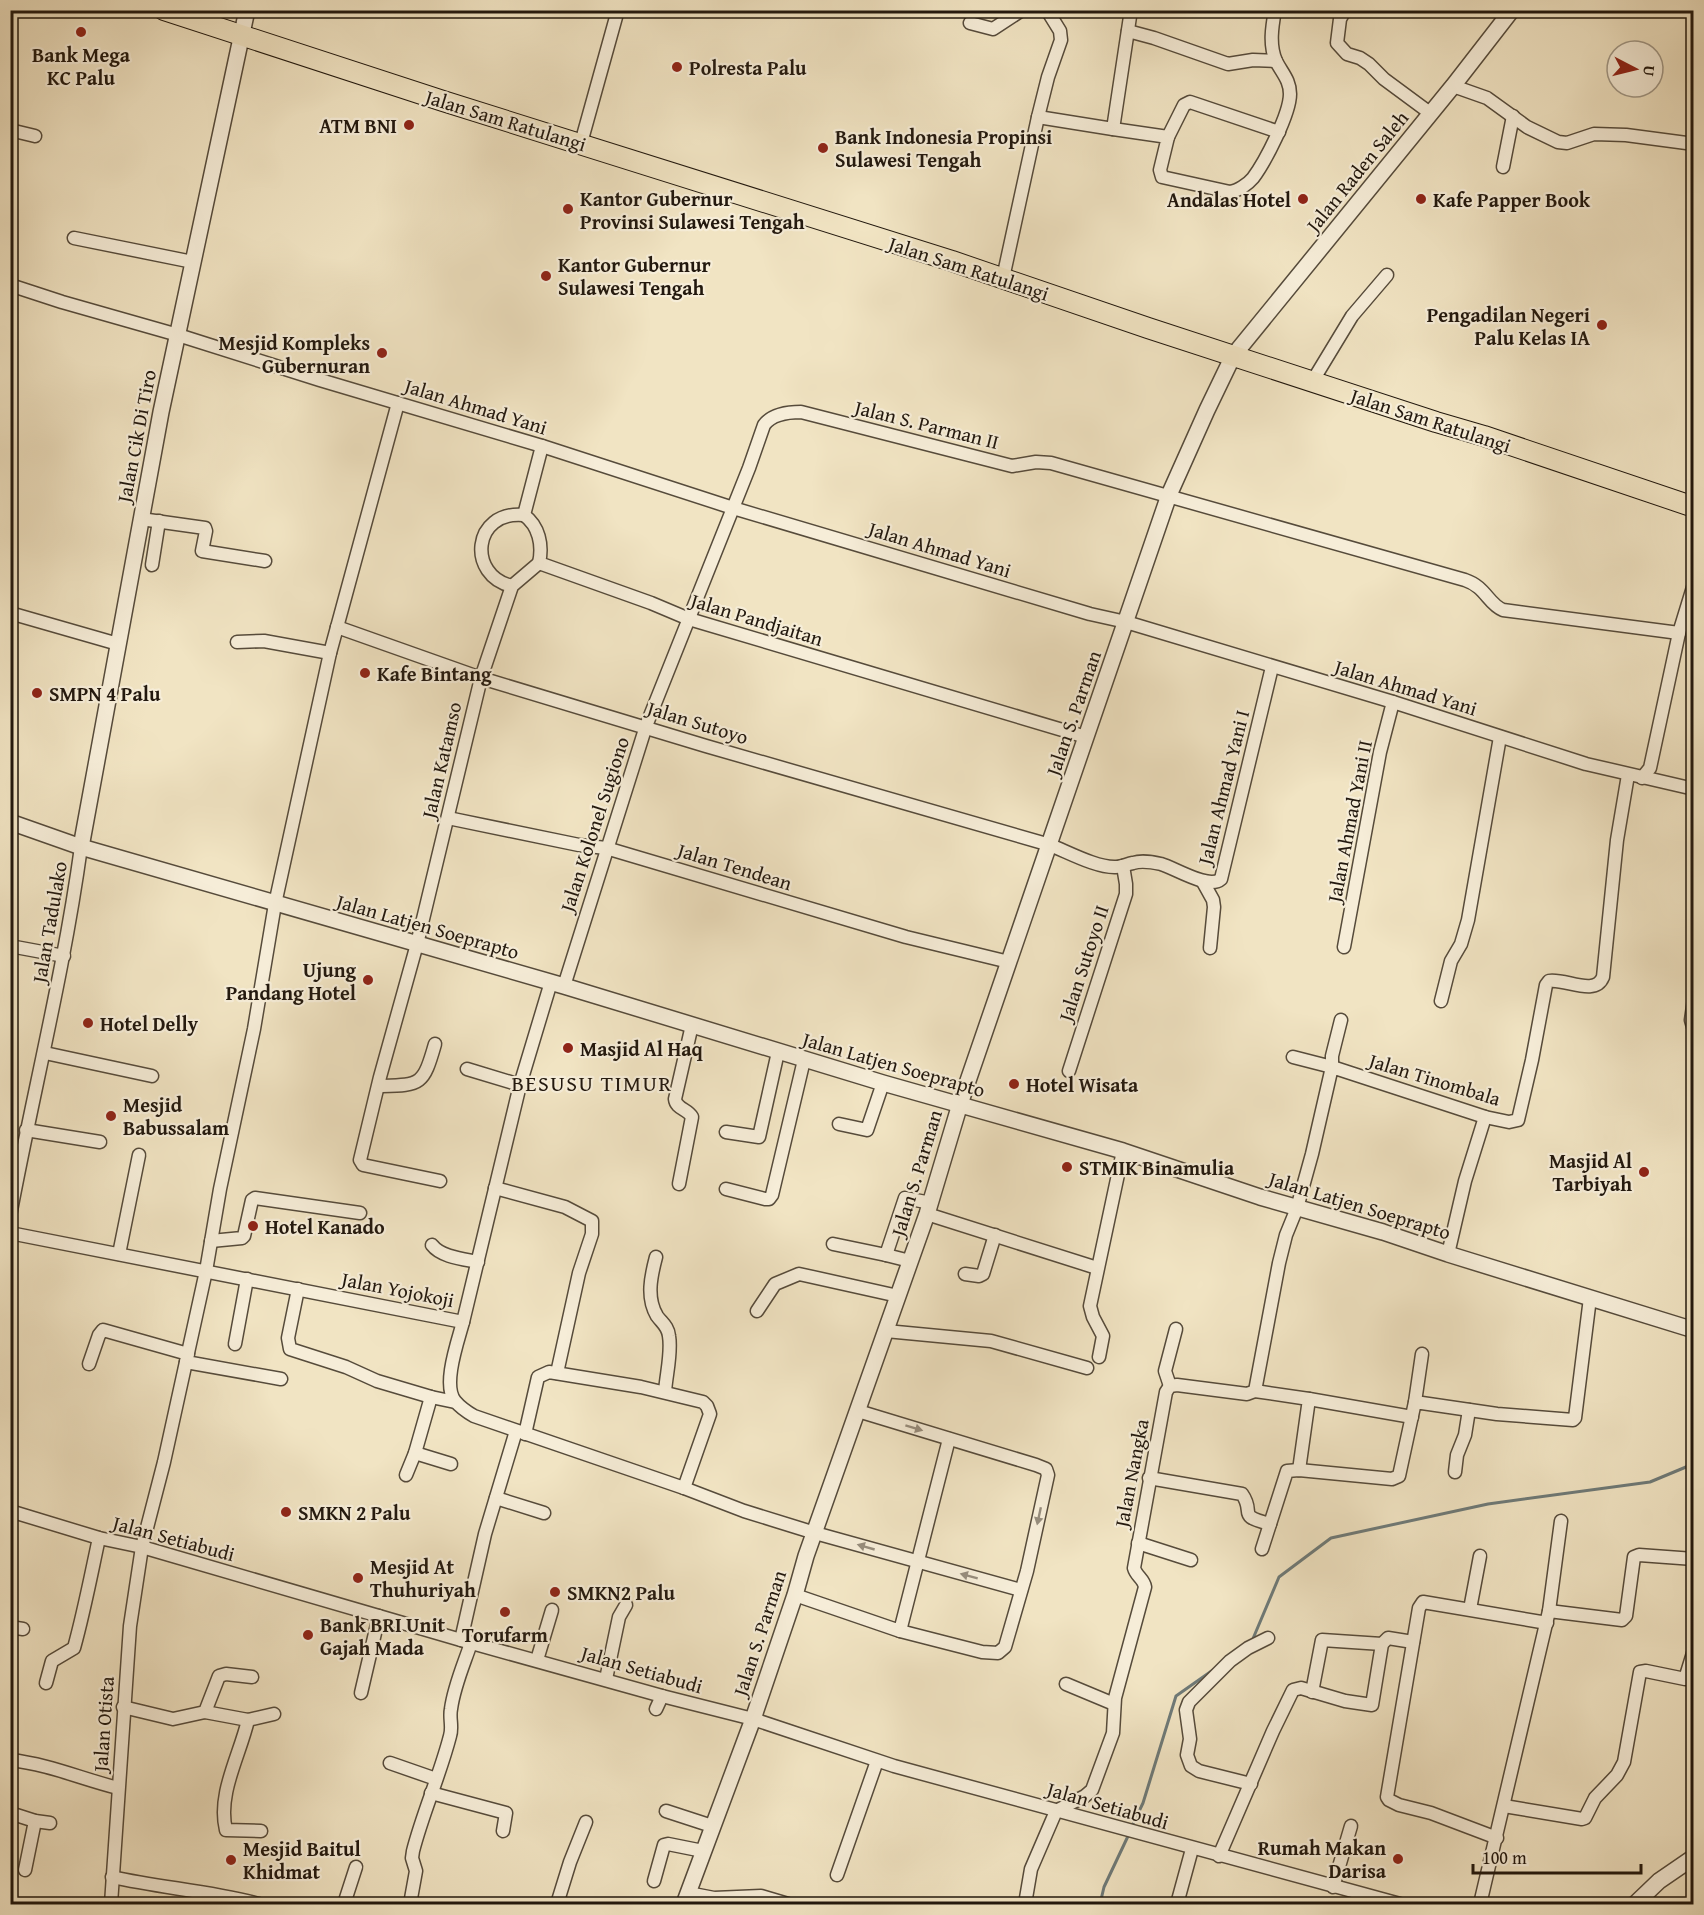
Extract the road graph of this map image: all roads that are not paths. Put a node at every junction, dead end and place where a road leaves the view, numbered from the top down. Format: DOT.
graph roads {
  1 [pos="164,10"];
  2 [pos="247,10"];
  3 [pos="618,10"];
  4 [pos="1022,10"];
  5 [pos="1047,10"];
  6 [pos="1131,10"];
  7 [pos="1275,10"];
  8 [pos="1345,10"];
  9 [pos="1510,11"];
  10 [pos="970,23"];
  11 [pos="1128,31"];
  12 [pos="242,36"];
  13 [pos="1276,61"];
  14 [pos="1454,86"];
  15 [pos="1430,113"];
  16 [pos="1513,116"];
  17 [pos="1038,117"];
  18 [pos="1113,129"];
  19 [pos="10,130"];
  20 [pos="1279,132"];
  21 [pos="35,136"];
  22 [pos="1168,137"];
  23 [pos="581,143"];
  24 [pos="1694,144"];
  25 [pos="1503,167"];
  26 [pos="74,238"];
  27 [pos="193,262"];
  28 [pos="1387,275"];
  29 [pos="1003,278"];
  30 [pos="10,285"];
  31 [pos="178,335"];
  32 [pos="1233,356"];
  33 [pos="1312,382"];
  34 [pos="398,403"];
  35 [pos="542,446"];
  36 [pos="1169,495"];
  37 [pos="1694,507"];
  38 [pos="733,508"];
  39 [pos="524,515"];
  40 [pos="141,519"];
  41 [pos="159,520"];
  42 [pos="265,561"];
  43 [pos="539,563"];
  44 [pos="152,565"];
  45 [pos="1694,584"];
  46 [pos="512,586"];
  47 [pos="10,613"];
  48 [pos="689,619"];
  49 [pos="1126,622"];
  50 [pos="337,627"];
  51 [pos="1679,633"];
  52 [pos="237,642"];
  53 [pos="118,644"];
  54 [pos="330,653"];
  55 [pos="1272,668"];
  56 [pos="480,678"];
  57 [pos="1393,702"];
  58 [pos="646,726"];
  59 [pos="1086,737"];
  60 [pos="1500,737"];
  61 [pos="1628,775"];
  62 [pos="1642,778"];
  63 [pos="1694,789"];
  64 [pos="448,818"];
  65 [pos="10,822"];
  66 [pos="1050,845"];
  67 [pos="81,847"];
  68 [pos="606,848"];
  69 [pos="1123,866"];
  70 [pos="1203,882"];
  71 [pos="275,904"];
  72 [pos="417,944"];
  73 [pos="10,946"];
  74 [pos="1344,947"];
  75 [pos="1210,948"];
  76 [pos="64,956"];
  77 [pos="1009,962"];
  78 [pos="558,984"];
  79 [pos="1694,999"];
  80 [pos="1441,1001"];
  81 [pos="1341,1020"];
  82 [pos="692,1025"];
  83 [pos="1694,1030"];
  84 [pos="435,1044"];
  85 [pos="778,1052"];
  86 [pos="45,1053"];
  87 [pos="1293,1057"];
  88 [pos="804,1060"];
  89 [pos="1332,1067"];
  90 [pos="467,1069"];
  91 [pos="1069,1071"];
  92 [pos="152,1076"];
  93 [pos="883,1083"];
  94 [pos="519,1085"];
  95 [pos="379,1086"];
  96 [pos="960,1104"];
  97 [pos="1485,1117"];
  98 [pos="839,1124"];
  99 [pos="26,1130"];
  100 [pos="726,1132"];
  101 [pos="100,1142"];
  102 [pos="1123,1151"];
  103 [pos="139,1155"];
  104 [pos="440,1181"];
  105 [pos="679,1184"];
  106 [pos="495,1188"];
  107 [pos="726,1189"];
  108 [pos="929,1208"];
  109 [pos="1297,1208"];
  110 [pos="360,1213"];
  111 [pos="10,1216"];
  112 [pos="10,1233"];
  113 [pos="994,1235"];
  114 [pos="211,1241"];
  115 [pos="833,1244"];
  116 [pos="432,1245"];
  117 [pos="119,1254"];
  118 [pos="1448,1254"];
  119 [pos="886,1255"];
  120 [pos="656,1257"];
  121 [pos="910,1261"];
  122 [pos="478,1262"];
  123 [pos="1097,1268"];
  124 [pos="206,1271"];
  125 [pos="965,1274"];
  126 [pos="247,1279"];
  127 [pos="298,1289"];
  128 [pos="898,1296"];
  129 [pos="1590,1298"];
  130 [pos="757,1311"];
  131 [pos="463,1322"];
  132 [pos="1176,1329"];
  133 [pos="1694,1330"];
  134 [pos="886,1331"];
  135 [pos="235,1344"];
  136 [pos="1422,1354"];
  137 [pos="187,1358"];
  138 [pos="1099,1358"];
  139 [pos="89,1364"];
  140 [pos="1087,1368"];
  141 [pos="557,1374"];
  142 [pos="281,1379"];
  143 [pos="1170,1386"];
  144 [pos="1255,1391"];
  145 [pos="665,1392"];
  146 [pos="431,1397"];
  147 [pos="1309,1399"];
  148 [pos="455,1402"];
  149 [pos="1415,1402"];
  150 [pos="1469,1410"];
  151 [pos="858,1411"];
  152 [pos="1412,1417"];
  153 [pos="520,1432"];
  154 [pos="949,1439"];
  155 [pos="415,1453"];
  156 [pos="451,1464"];
  157 [pos="1299,1470"];
  158 [pos="1455,1472"];
  159 [pos="406,1475"];
  160 [pos="1149,1478"];
  161 [pos="684,1488"];
  162 [pos="496,1498"];
  163 [pos="10,1511"];
  164 [pos="544,1513"];
  165 [pos="1561,1521"];
  166 [pos="1270,1524"];
  167 [pos="815,1533"];
  168 [pos="99,1538"];
  169 [pos="1138,1543"];
  170 [pos="142,1547"];
  171 [pos="1262,1549"];
  172 [pos="1480,1556"];
  173 [pos="1694,1558"];
  174 [pos="1191,1560"];
  175 [pos="918,1562"];
  176 [pos="1021,1590"];
  177 [pos="795,1594"];
  178 [pos="626,1605"];
  179 [pos="1470,1609"];
  180 [pos="552,1610"];
  181 [pos="379,1616"];
  182 [pos="1548,1617"];
  183 [pos="900,1631"];
  184 [pos="1268,1638"];
  185 [pos="466,1641"];
  186 [pos="1413,1642"];
  187 [pos="1382,1644"];
  188 [pos="1694,1650"];
  189 [pos="537,1660"];
  190 [pos="252,1677"];
  191 [pos="606,1679"];
  192 [pos="46,1683"];
  193 [pos="1066,1684"];
  194 [pos="1312,1692"];
  195 [pos="361,1693"];
  196 [pos="662,1696"];
  197 [pos="1114,1704"];
  198 [pos="123,1707"];
  199 [pos="656,1709"];
  200 [pos="205,1712"];
  201 [pos="274,1714"];
  202 [pos="753,1719"];
  203 [pos="248,1720"];
  204 [pos="10,1760"];
  205 [pos="878,1761"];
  206 [pos="390,1763"];
  207 [pos="436,1779"];
  208 [pos="1251,1784"];
  209 [pos="118,1788"];
  210 [pos="431,1793"];
  211 [pos="1504,1806"];
  212 [pos="666,1811"];
  213 [pos="1056,1811"];
  214 [pos="10,1813"];
  215 [pos="35,1821"];
  216 [pos="50,1822"];
  217 [pos="586,1822"];
  218 [pos="712,1826"];
  219 [pos="1351,1826"];
  220 [pos="261,1831"];
  221 [pos="503,1831"];
  222 [pos="1497,1838"];
  223 [pos="1192,1849"];
  224 [pos="703,1851"];
  225 [pos="1220,1856"];
  226 [pos="1694,1857"];
  227 [pos="356,1867"];
  228 [pos="25,1870"];
  229 [pos="837,1875"];
  230 [pos="112,1877"];
  231 [pos="654,1881"];
  232 [pos="1334,1887"];
  233 [pos="686,1899"];
  234 [pos="759,1900"];
  235 [pos="713,1901"];
  236 [pos="111,1905"];
  237 [pos="259,1905"];
  238 [pos="344,1905"];
  239 [pos="410,1905"];
  240 [pos="556,1905"];
  241 [pos="788,1905"];
  242 [pos="1024,1905"];
  243 [pos="1177,1905"];
  244 [pos="1400,1905"];
  245 [pos="1480,1905"];
  246 [pos="1635,1905"];
  1 -- 12 [label="highway, Jalan Sam Ratulangi"];
  2 -- 12 [label="street, Jalan Cik Di Tiro"];
  3 -- 23 [label="street"];
  4 -- 10 [label="street"];
  5 -- 17 [label="street"];
  6 -- 11 [label="street"];
  7 -- 13 [label="street"];
  8 -- 15 [label="street"];
  9 -- 14 [label="street, Jalan Raden Saleh"];
  11 -- 13 [label="street"];
  11 -- 18 [label="street"];
  12 -- 23 [label="highway, Jalan Sam Ratulangi"];
  12 -- 27 [label="street, Jalan Cik Di Tiro"];
  13 -- 20 [label="street"];
  14 -- 15 [label="street, Jalan Raden Saleh"];
  14 -- 16 [label="street"];
  15 -- 32 [label="street, Jalan Raden Saleh"];
  16 -- 24 [label="street"];
  16 -- 25 [label="street"];
  17 -- 18 [label="street"];
  17 -- 29 [label="street"];
  18 -- 22 [label="street"];
  19 -- 21 [label="street"];
  20 -- 22 [label="street"];
  20 -- 22 [label="street"];
  23 -- 29 [label="highway, Jalan Sam Ratulangi"];
  26 -- 27 [label="street"];
  27 -- 31 [label="street, Jalan Cik Di Tiro"];
  28 -- 33 [label="street"];
  29 -- 32 [label="highway, Jalan Sam Ratulangi"];
  30 -- 31 [label="street, Jalan Ahmad Yani"];
  31 -- 34 [label="street, Jalan Ahmad Yani"];
  31 -- 40 [label="street, Jalan Cik Di Tiro"];
  32 -- 33 [label="highway, Jalan Sam Ratulangi"];
  32 -- 36 [label="street, Jalan S. Parman"];
  33 -- 37 [label="highway, Jalan Sam Ratulangi"];
  34 -- 35 [label="street, Jalan Ahmad Yani"];
  34 -- 50 [label="street, Jalan Otista"];
  35 -- 38 [label="street, Jalan Ahmad Yani"];
  35 -- 39 [label="street"];
  36 -- 38 [label="street, Jalan S. Parman II"];
  36 -- 49 [label="street, Jalan S. Parman"];
  36 -- 51 [label="street"];
  38 -- 48 [label="street, Jalan Kolonel Sugiono"];
  38 -- 49 [label="street, Jalan Ahmad Yani"];
  39 -- 43 [label="street"];
  39 -- 46 [label="street"];
  40 -- 41 [label="street"];
  40 -- 53 [label="street, Jalan Cik Di Tiro"];
  41 -- 42 [label="street"];
  41 -- 44 [label="street"];
  43 -- 46 [label="street"];
  43 -- 48 [label="street, Jalan Pandjaitan"];
  45 -- 51 [label="street"];
  46 -- 56 [label="street, Jalan Katamso"];
  47 -- 53 [label="street"];
  48 -- 58 [label="street, Jalan Kolonel Sugiono"];
  48 -- 59 [label="street, Jalan Pandjaitan"];
  49 -- 55 [label="street, Jalan Ahmad Yani"];
  49 -- 59 [label="street, Jalan S. Parman"];
  50 -- 54 [label="street, Jalan Otista"];
  50 -- 56 [label="street, Jalan Sutoyo"];
  51 -- 62 [label="street"];
  52 -- 54 [label="street"];
  53 -- 67 [label="street, Jalan Cik Di Tiro"];
  54 -- 71 [label="street, Jalan Otista"];
  55 -- 57 [label="street, Jalan Ahmad Yani"];
  55 -- 70 [label="street, Jalan Ahmad Yani I"];
  56 -- 58 [label="street, Jalan Sutoyo"];
  56 -- 64 [label="street, Jalan Katamso"];
  57 -- 60 [label="street, Jalan Ahmad Yani"];
  57 -- 74 [label="street, Jalan Ahmad Yani II"];
  58 -- 66 [label="street, Jalan Sutoyo"];
  58 -- 68 [label="street, Jalan Kolonel Sugiono"];
  59 -- 66 [label="street, Jalan S. Parman"];
  60 -- 61 [label="street, Jalan Ahmad Yani"];
  60 -- 80 [label="street"];
  61 -- 62 [label="street, Jalan Ahmad Yani"];
  61 -- 97 [label="street, Jalan Tinombala"];
  62 -- 63 [label="street, Jalan Ahmad Yani"];
  64 -- 68 [label="street, Jalan Tendean"];
  64 -- 72 [label="street, Jalan Katamso"];
  65 -- 67 [label="street, Jalan Latjen Soeprapto"];
  66 -- 69 [label="street, Jalan Ahmad Yani I"];
  66 -- 77 [label="street, Jalan S. Parman"];
  67 -- 71 [label="street, Jalan Latjen Soeprapto"];
  67 -- 76 [label="street, Jalan Tadulako"];
  68 -- 77 [label="street, Jalan Tendean"];
  68 -- 78 [label="street, Jalan Kolonel Sugiono"];
  69 -- 70 [label="street, Jalan Ahmad Yani I"];
  69 -- 91 [label="street, Jalan Sutoyo II"];
  70 -- 75 [label="street"];
  71 -- 72 [label="street, Jalan Latjen Soeprapto"];
  71 -- 114 [label="street, Jalan Otista"];
  72 -- 78 [label="street, Jalan Latjen Soeprapto"];
  72 -- 95 [label="street, Jalan Katamso"];
  73 -- 76 [label="street"];
  76 -- 86 [label="street, Jalan Tadulako"];
  77 -- 96 [label="street, Jalan S. Parman"];
  78 -- 82 [label="street, Jalan Latjen Soeprapto"];
  78 -- 94 [label="street, Jalan Kolonel Sugiono"];
  79 -- 83 [label="street"];
  81 -- 89 [label="street"];
  82 -- 85 [label="street, Jalan Latjen Soeprapto"];
  82 -- 105 [label="street"];
  84 -- 95 [label="street"];
  85 -- 88 [label="street, Jalan Latjen Soeprapto"];
  85 -- 100 [label="street"];
  86 -- 92 [label="street"];
  86 -- 99 [label="street, Jalan Tadulako"];
  87 -- 89 [label="street, Jalan Tinombala"];
  88 -- 93 [label="street, Jalan Latjen Soeprapto"];
  88 -- 107 [label="street"];
  89 -- 97 [label="street, Jalan Tinombala"];
  89 -- 109 [label="street"];
  90 -- 94 [label="street"];
  93 -- 96 [label="street, Jalan Latjen Soeprapto"];
  93 -- 98 [label="street"];
  94 -- 106 [label="street, Jalan Kolonel Sugiono"];
  95 -- 104 [label="street, Jalan Katamso"];
  96 -- 102 [label="street, Jalan Latjen Soeprapto"];
  96 -- 108 [label="street, Jalan S. Parman"];
  97 -- 118 [label="street"];
  99 -- 101 [label="street"];
  99 -- 111 [label="street, Jalan Tadulako"];
  102 -- 109 [label="street, Jalan Latjen Soeprapto"];
  102 -- 123 [label="street"];
  103 -- 117 [label="street"];
  106 -- 122 [label="street, Jalan Kolonel Sugiono"];
  106 -- 141 [label="street"];
  108 -- 113 [label="street"];
  108 -- 119 [label="street"];
  108 -- 121 [label="street, Jalan S. Parman"];
  109 -- 118 [label="street, Jalan Latjen Soeprapto"];
  109 -- 144 [label="street"];
  110 -- 114 [label="street"];
  112 -- 117 [label="street, Jalan Yojokoji"];
  113 -- 123 [label="street"];
  113 -- 125 [label="street"];
  114 -- 124 [label="street, Jalan Otista"];
  115 -- 119 [label="street"];
  116 -- 122 [label="street"];
  117 -- 124 [label="street, Jalan Yojokoji"];
  118 -- 129 [label="street, Jalan Latjen Soeprapto"];
  119 -- 121 [label="street"];
  120 -- 145 [label="street"];
  121 -- 128 [label="street, Jalan S. Parman"];
  122 -- 131 [label="street, Jalan Kolonel Sugiono"];
  123 -- 138 [label="street"];
  124 -- 126 [label="street, Jalan Yojokoji"];
  124 -- 137 [label="street, Jalan Otista"];
  126 -- 127 [label="street, Jalan Yojokoji"];
  126 -- 135 [label="street"];
  127 -- 131 [label="street, Jalan Yojokoji"];
  127 -- 146 [label="street"];
  128 -- 130 [label="street"];
  128 -- 134 [label="street, Jalan S. Parman"];
  129 -- 133 [label="street, Jalan Latjen Soeprapto"];
  129 -- 150 [label="street"];
  131 -- 148 [label="street, Jalan Yojokoji"];
  132 -- 143 [label="street, Jalan Nangka"];
  134 -- 140 [label="street"];
  134 -- 151 [label="street, Jalan S. Parman"];
  136 -- 149 [label="street"];
  137 -- 139 [label="street"];
  137 -- 142 [label="street"];
  137 -- 170 [label="street, Jalan Otista"];
  141 -- 145 [label="street"];
  141 -- 153 [label="street"];
  143 -- 144 [label="street"];
  143 -- 160 [label="street, Jalan Nangka"];
  144 -- 147 [label="street"];
  145 -- 161 [label="street"];
  146 -- 148 [label="street"];
  146 -- 155 [label="street"];
  147 -- 152 [label="street"];
  147 -- 157 [label="street"];
  148 -- 153 [label="street"];
  149 -- 150 [label="street"];
  149 -- 152 [label="street"];
  150 -- 158 [label="street"];
  151 -- 154 [label="street, one-way"];
  151 -- 167 [label="street, Jalan S. Parman"];
  152 -- 157 [label="street"];
  153 -- 161 [label="street"];
  153 -- 162 [label="street"];
  154 -- 175 [label="street"];
  154 -- 176 [label="street, one-way"];
  155 -- 156 [label="street"];
  155 -- 159 [label="street"];
  157 -- 166 [label="street"];
  160 -- 166 [label="street"];
  160 -- 169 [label="street, Jalan Nangka"];
  161 -- 167 [label="street"];
  162 -- 164 [label="street"];
  162 -- 185 [label="street"];
  163 -- 168 [label="street, Jalan Setiabudi"];
  165 -- 182 [label="street"];
  166 -- 171 [label="street"];
  175 -- 167 [label="street, one-way"];
  167 -- 177 [label="street, Jalan S. Parman"];
  168 -- 170 [label="street, Jalan Setiabudi"];
  168 -- 192 [label="street"];
  169 -- 174 [label="street"];
  169 -- 197 [label="street, Jalan Nangka"];
  170 -- 181 [label="street, Jalan Setiabudi"];
  170 -- 198 [label="street, Jalan Otista"];
  172 -- 179 [label="street"];
  173 -- 182 [label="street"];
  176 -- 175 [label="street, one-way"];
  175 -- 183 [label="street"];
  176 -- 183 [label="street"];
  177 -- 183 [label="street"];
  177 -- 202 [label="street, Jalan S. Parman"];
  178 -- 191 [label="street"];
  179 -- 182 [label="street"];
  179 -- 186 [label="street"];
  180 -- 189 [label="street"];
  181 -- 185 [label="street, Jalan Setiabudi"];
  181 -- 195 [label="street"];
  182 -- 211 [label="street"];
  184 -- 208 [label="street"];
  185 -- 189 [label="street, Jalan Setiabudi"];
  185 -- 207 [label="street"];
  186 -- 187 [label="street"];
  186 -- 222 [label="street"];
  187 -- 194 [label="street"];
  187 -- 194 [label="street"];
  188 -- 211 [label="street"];
  189 -- 191 [label="street, Jalan Setiabudi"];
  190 -- 200 [label="street"];
  191 -- 196 [label="street, Jalan Setiabudi"];
  193 -- 197 [label="street"];
  194 -- 208 [label="street"];
  196 -- 199 [label="street"];
  196 -- 202 [label="street, Jalan Setiabudi"];
  197 -- 213 [label="street, Jalan Nangka"];
  198 -- 200 [label="street"];
  198 -- 209 [label="street, Jalan Otista"];
  200 -- 203 [label="street"];
  201 -- 203 [label="street"];
  202 -- 205 [label="street, Jalan Setiabudi"];
  202 -- 218 [label="street, Jalan S. Parman"];
  203 -- 220 [label="street"];
  204 -- 209 [label="street"];
  205 -- 213 [label="street, Jalan Setiabudi"];
  205 -- 229 [label="street"];
  206 -- 207 [label="street"];
  207 -- 210 [label="street"];
  208 -- 225 [label="street"];
  209 -- 230 [label="street, Jalan Otista"];
  210 -- 221 [label="street"];
  210 -- 239 [label="street"];
  211 -- 222 [label="street"];
  212 -- 218 [label="street"];
  213 -- 223 [label="street, Jalan Setiabudi"];
  213 -- 242 [label="street"];
  214 -- 215 [label="street"];
  215 -- 216 [label="street"];
  215 -- 228 [label="street"];
  217 -- 240 [label="street"];
  218 -- 224 [label="street, Jalan S. Parman"];
  219 -- 232 [label="street"];
  222 -- 245 [label="street"];
  223 -- 225 [label="street, Jalan Setiabudi"];
  223 -- 243 [label="street"];
  224 -- 231 [label="street"];
  224 -- 233 [label="street, Jalan S. Parman"];
  225 -- 232 [label="street, Jalan Setiabudi"];
  226 -- 246 [label="street"];
  227 -- 238 [label="street"];
  230 -- 236 [label="street, Jalan Otista"];
  230 -- 237 [label="street"];
  232 -- 244 [label="street, Jalan Setiabudi"];
  233 -- 235 [label="street"];
  234 -- 235 [label="street"];
  234 -- 241 [label="street"];
}
